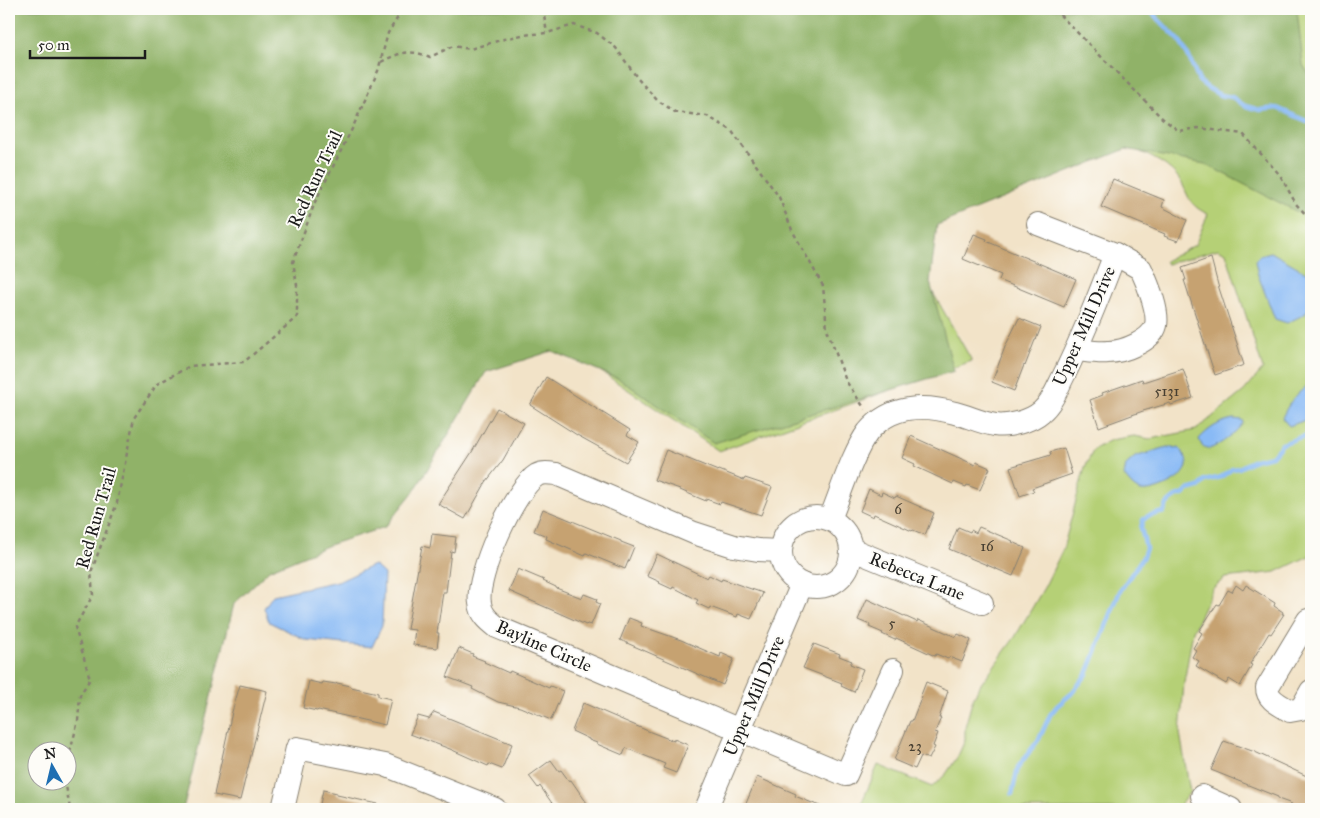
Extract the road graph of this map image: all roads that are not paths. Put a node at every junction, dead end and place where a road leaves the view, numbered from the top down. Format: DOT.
graph roads {
  1 [pos="1038,224"];
  2 [pos="1115,254"];
  3 [pos="1077,350"];
  4 [pos="830,519"];
  5 [pos="851,549"];
  6 [pos="781,551"];
  7 [pos="802,584"];
  8 [pos="982,603"];
  9 [pos="1311,622"];
  10 [pos="893,670"];
  11 [pos="1311,691"];
  12 [pos="740,730"];
  13 [pos="1202,796"];
  14 [pos="282,809"];
  15 [pos="495,809"];
  16 [pos="706,809"];
  17 [pos="1231,809"];
  1 -- 2 [label="street"];
  2 -- 3 [label="street, Upper Mill Drive"];
  2 -- 3 [label="street"];
  3 -- 4 [label="street, Upper Mill Drive"];
  4 -- 5 [label="street"];
  4 -- 6 [label="street"];
  5 -- 7 [label="street"];
  5 -- 8 [label="street, Rebecca Lane"];
  6 -- 7 [label="street"];
  6 -- 12 [label="street, Bayline Circle"];
  7 -- 12 [label="street, Upper Mill Drive"];
  9 -- 11 [label="street"];
  10 -- 12 [label="street"];
  12 -- 16 [label="street, Upper Mill Drive"];
  13 -- 17 [label="street"];
  14 -- 15 [label="street"];
}
